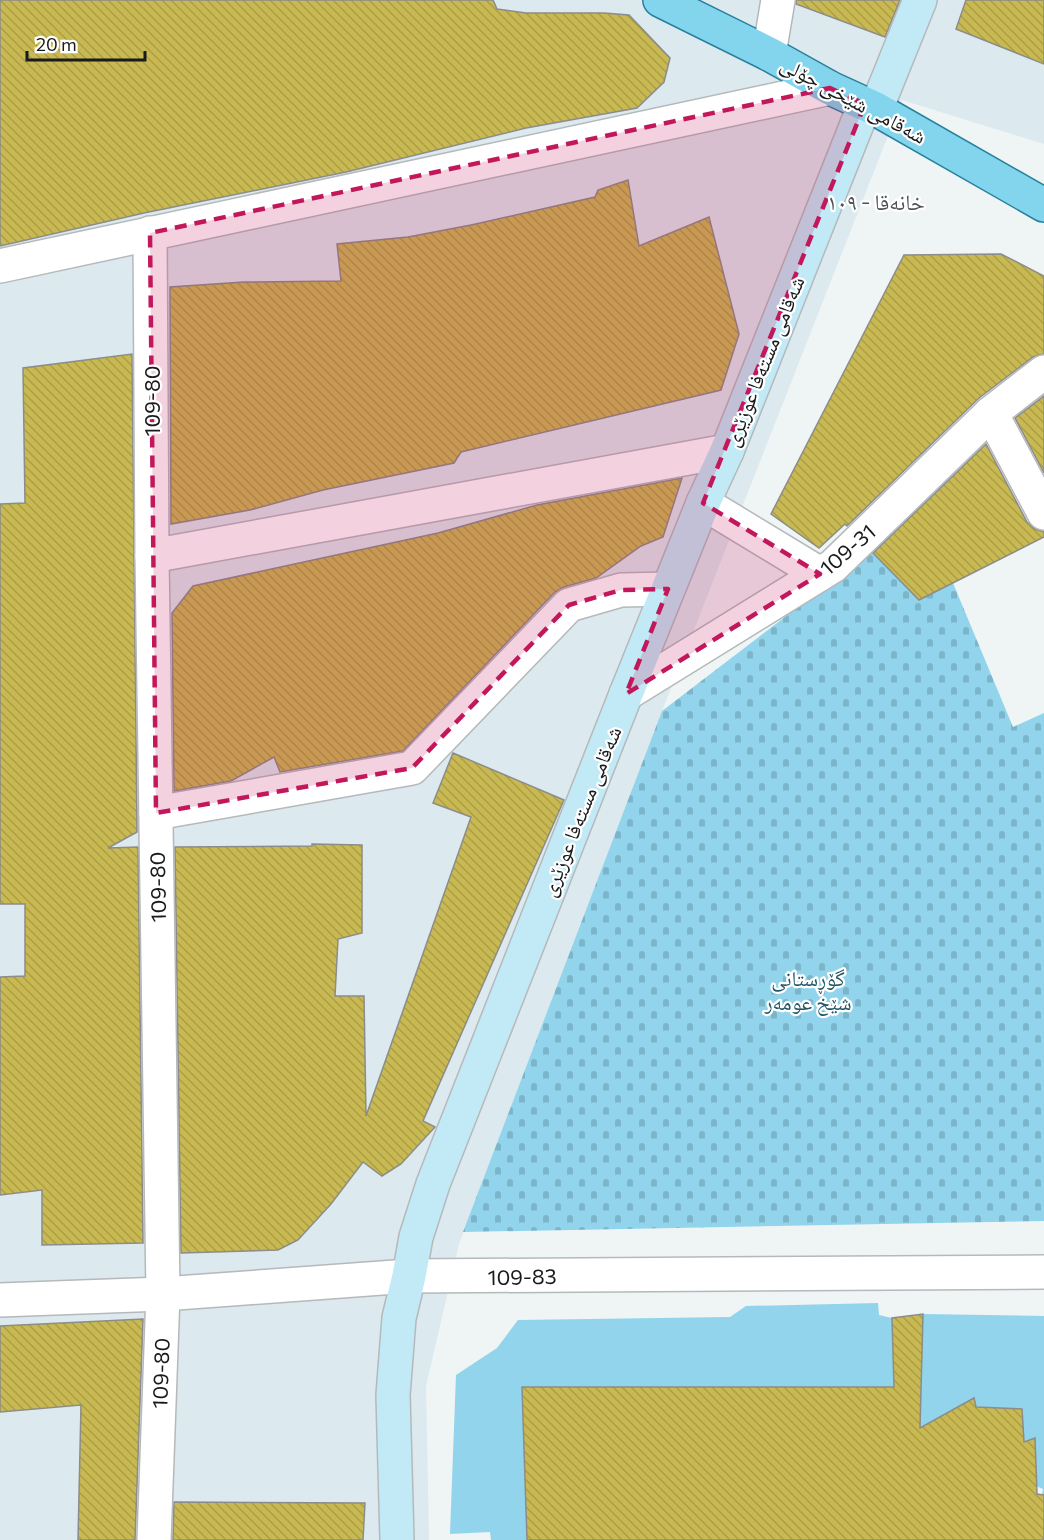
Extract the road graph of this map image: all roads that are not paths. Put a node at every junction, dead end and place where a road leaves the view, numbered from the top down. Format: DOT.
graph roads {
  1 [pos="660,0"];
  2 [pos="778,0"];
  3 [pos="920,0"];
  4 [pos="769,54"];
  5 [pos="830,88"];
  6 [pos="871,107"];
  7 [pos="1044,205"];
  8 [pos="150,234"];
  9 [pos="0,266"];
  10 [pos="1044,372"];
  11 [pos="991,413"];
  12 [pos="727,452"];
  13 [pos="703,503"];
  14 [pos="1044,513"];
  15 [pos="152,556"];
  16 [pos="820,574"];
  17 [pos="668,589"];
  18 [pos="626,694"];
  19 [pos="156,813"];
  20 [pos="1044,1272"];
  21 [pos="409,1276"];
  22 [pos="163,1294"];
  23 [pos="0,1300"];
  24 [pos="154,1540"];
  25 [pos="397,1540"];
  1 -- 4 [label="main road, شەقامی شێخی چۆلی"];
  2 -- 4 [label="street"];
  3 -- 6 [label="main road, شەقامی مستەفا عوزێری"];
  4 -- 5 [label="main road, شەقامی شێخی چۆلی"];
  5 -- 6 [label="main road, شەقامی شێخی چۆلی"];
  5 -- 8 [label="street"];
  6 -- 7 [label="main road, شەقامی شێخی چۆلی"];
  6 -- 12 [label="main road, شەقامی مستەفا عوزێری"];
  8 -- 9 [label="street"];
  8 -- 15 [label="street, 109-80"];
  10 -- 11 [label="street, 109-31"];
  11 -- 14 [label="street"];
  11 -- 16 [label="street, 109-31"];
  12 -- 13 [label="main road, شەقامی مستەفا عوزێری"];
  12 -- 15 [label="street"];
  13 -- 16 [label="street"];
  13 -- 17 [label="main road, شەقامی مستەفا عوزێری"];
  15 -- 19 [label="street, 109-80"];
  16 -- 18 [label="street, 109-31"];
  17 -- 18 [label="main road, شەقامی مستەفا عوزێری"];
  17 -- 19 [label="street"];
  18 -- 21 [label="main road, شەقامی مستەفا عوزێری"];
  19 -- 22 [label="street, 109-80"];
  20 -- 21 [label="street, 109-83"];
  21 -- 22 [label="street, 109-83"];
  21 -- 25 [label="main road, شەقامی مستەفا عوزێری"];
  22 -- 23 [label="street, 109-83"];
  22 -- 24 [label="street, 109-80"];
}
